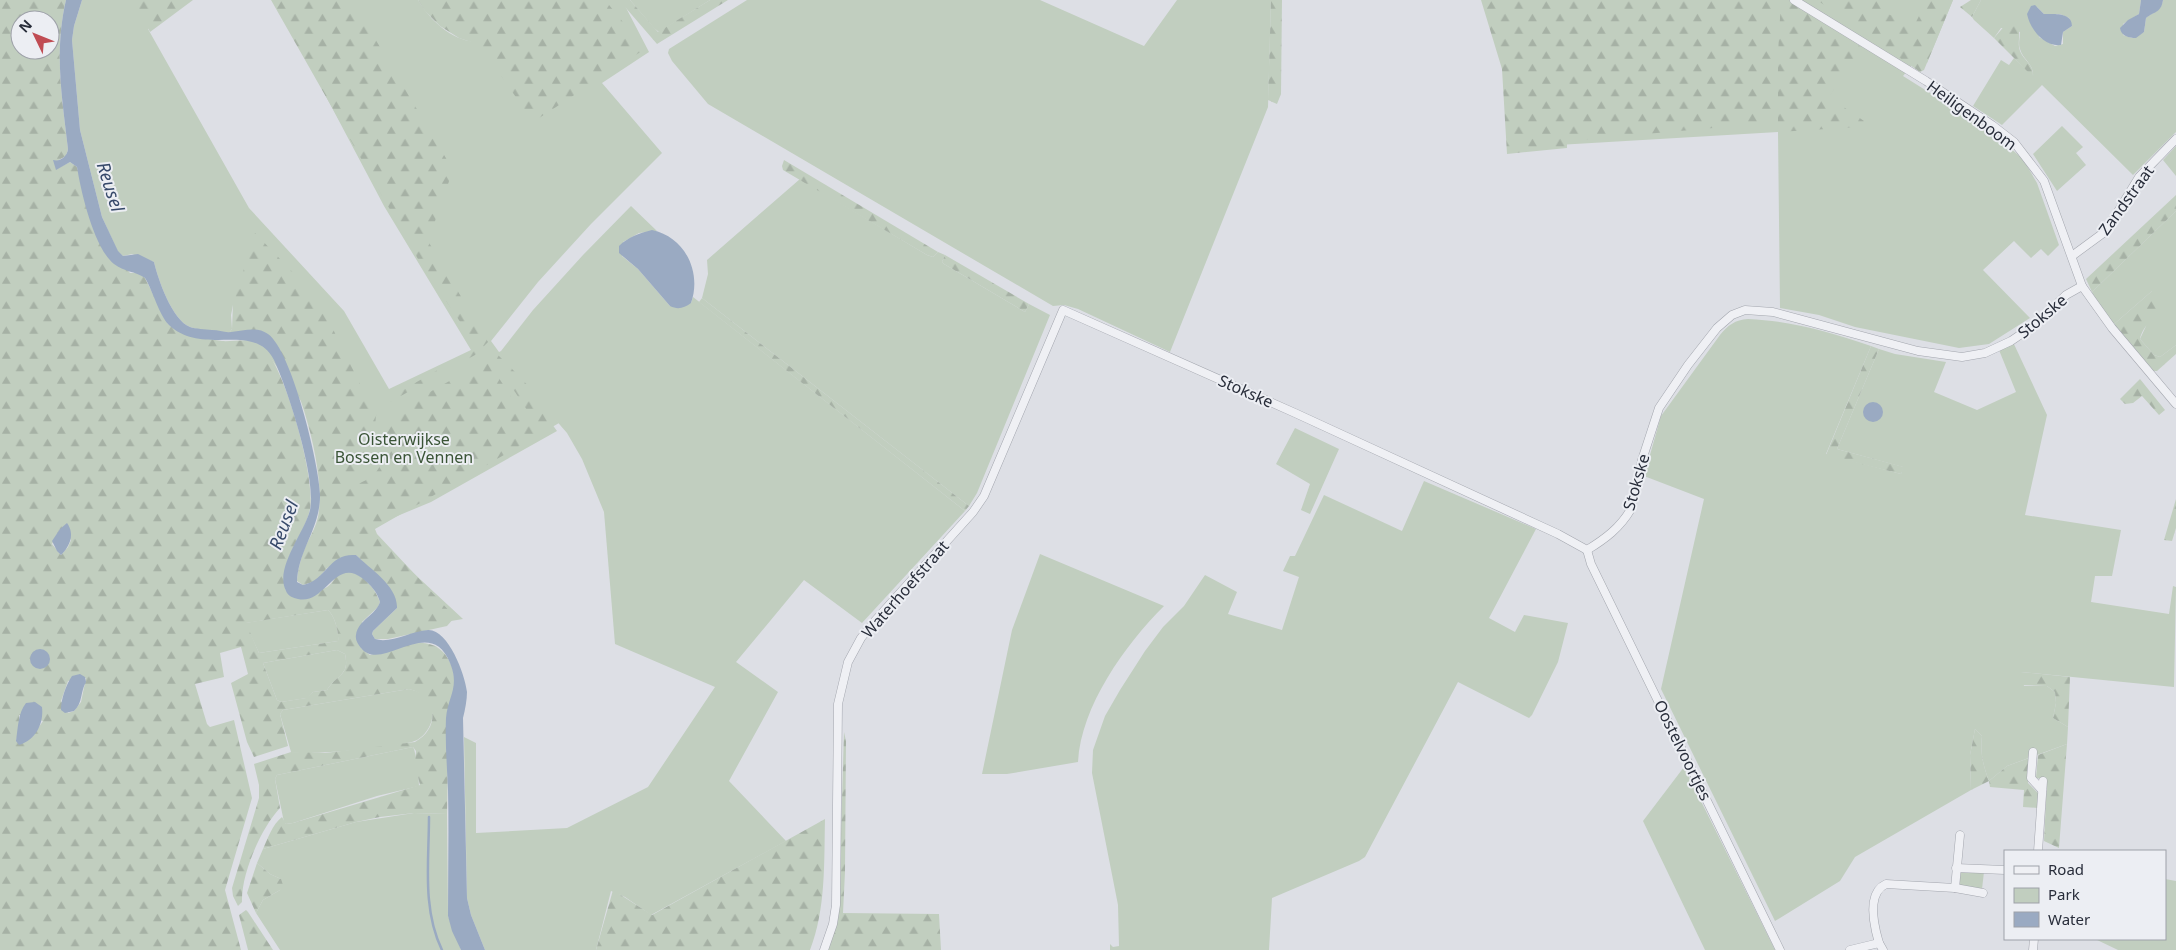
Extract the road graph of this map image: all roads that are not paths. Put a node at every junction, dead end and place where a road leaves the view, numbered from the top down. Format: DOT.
graph roads {
  1 [pos="1794,0"];
  2 [pos="2176,139"];
  3 [pos="2072,256"];
  4 [pos="2082,286"];
  5 [pos="1062,310"];
  6 [pos="2176,404"];
  7 [pos="1587,550"];
  8 [pos="2033,752"];
  9 [pos="2043,781"];
  10 [pos="2042,790"];
  11 [pos="1960,835"];
  12 [pos="2038,850"];
  13 [pos="1956,868"];
  14 [pos="2004,870"];
  15 [pos="1955,888"];
  16 [pos="1983,893"];
  17 [pos="1881,947"];
  18 [pos="824,950"];
  19 [pos="1780,950"];
  20 [pos="1850,950"];
  1 -- 3 [label="street, Heiligenboom"];
  2 -- 3 [label="street, Zandstraat"];
  3 -- 4 [label="street, Heiligenboom"];
  4 -- 6 [label="street, Heiligenboom"];
  4 -- 7 [label="street, Stokske"];
  5 -- 7 [label="street, Stokske"];
  5 -- 18 [label="street, Waterhoefstraat"];
  7 -- 19 [label="street, Oostelvoortjes"];
  8 -- 10 [label="street"];
  9 -- 10 [label="street"];
  10 -- 12 [label="street"];
  11 -- 13 [label="street"];
  13 -- 14 [label="street"];
  13 -- 15 [label="street"];
  15 -- 16 [label="street"];
  15 -- 17 [label="street"];
  17 -- 20 [label="street"];
}
